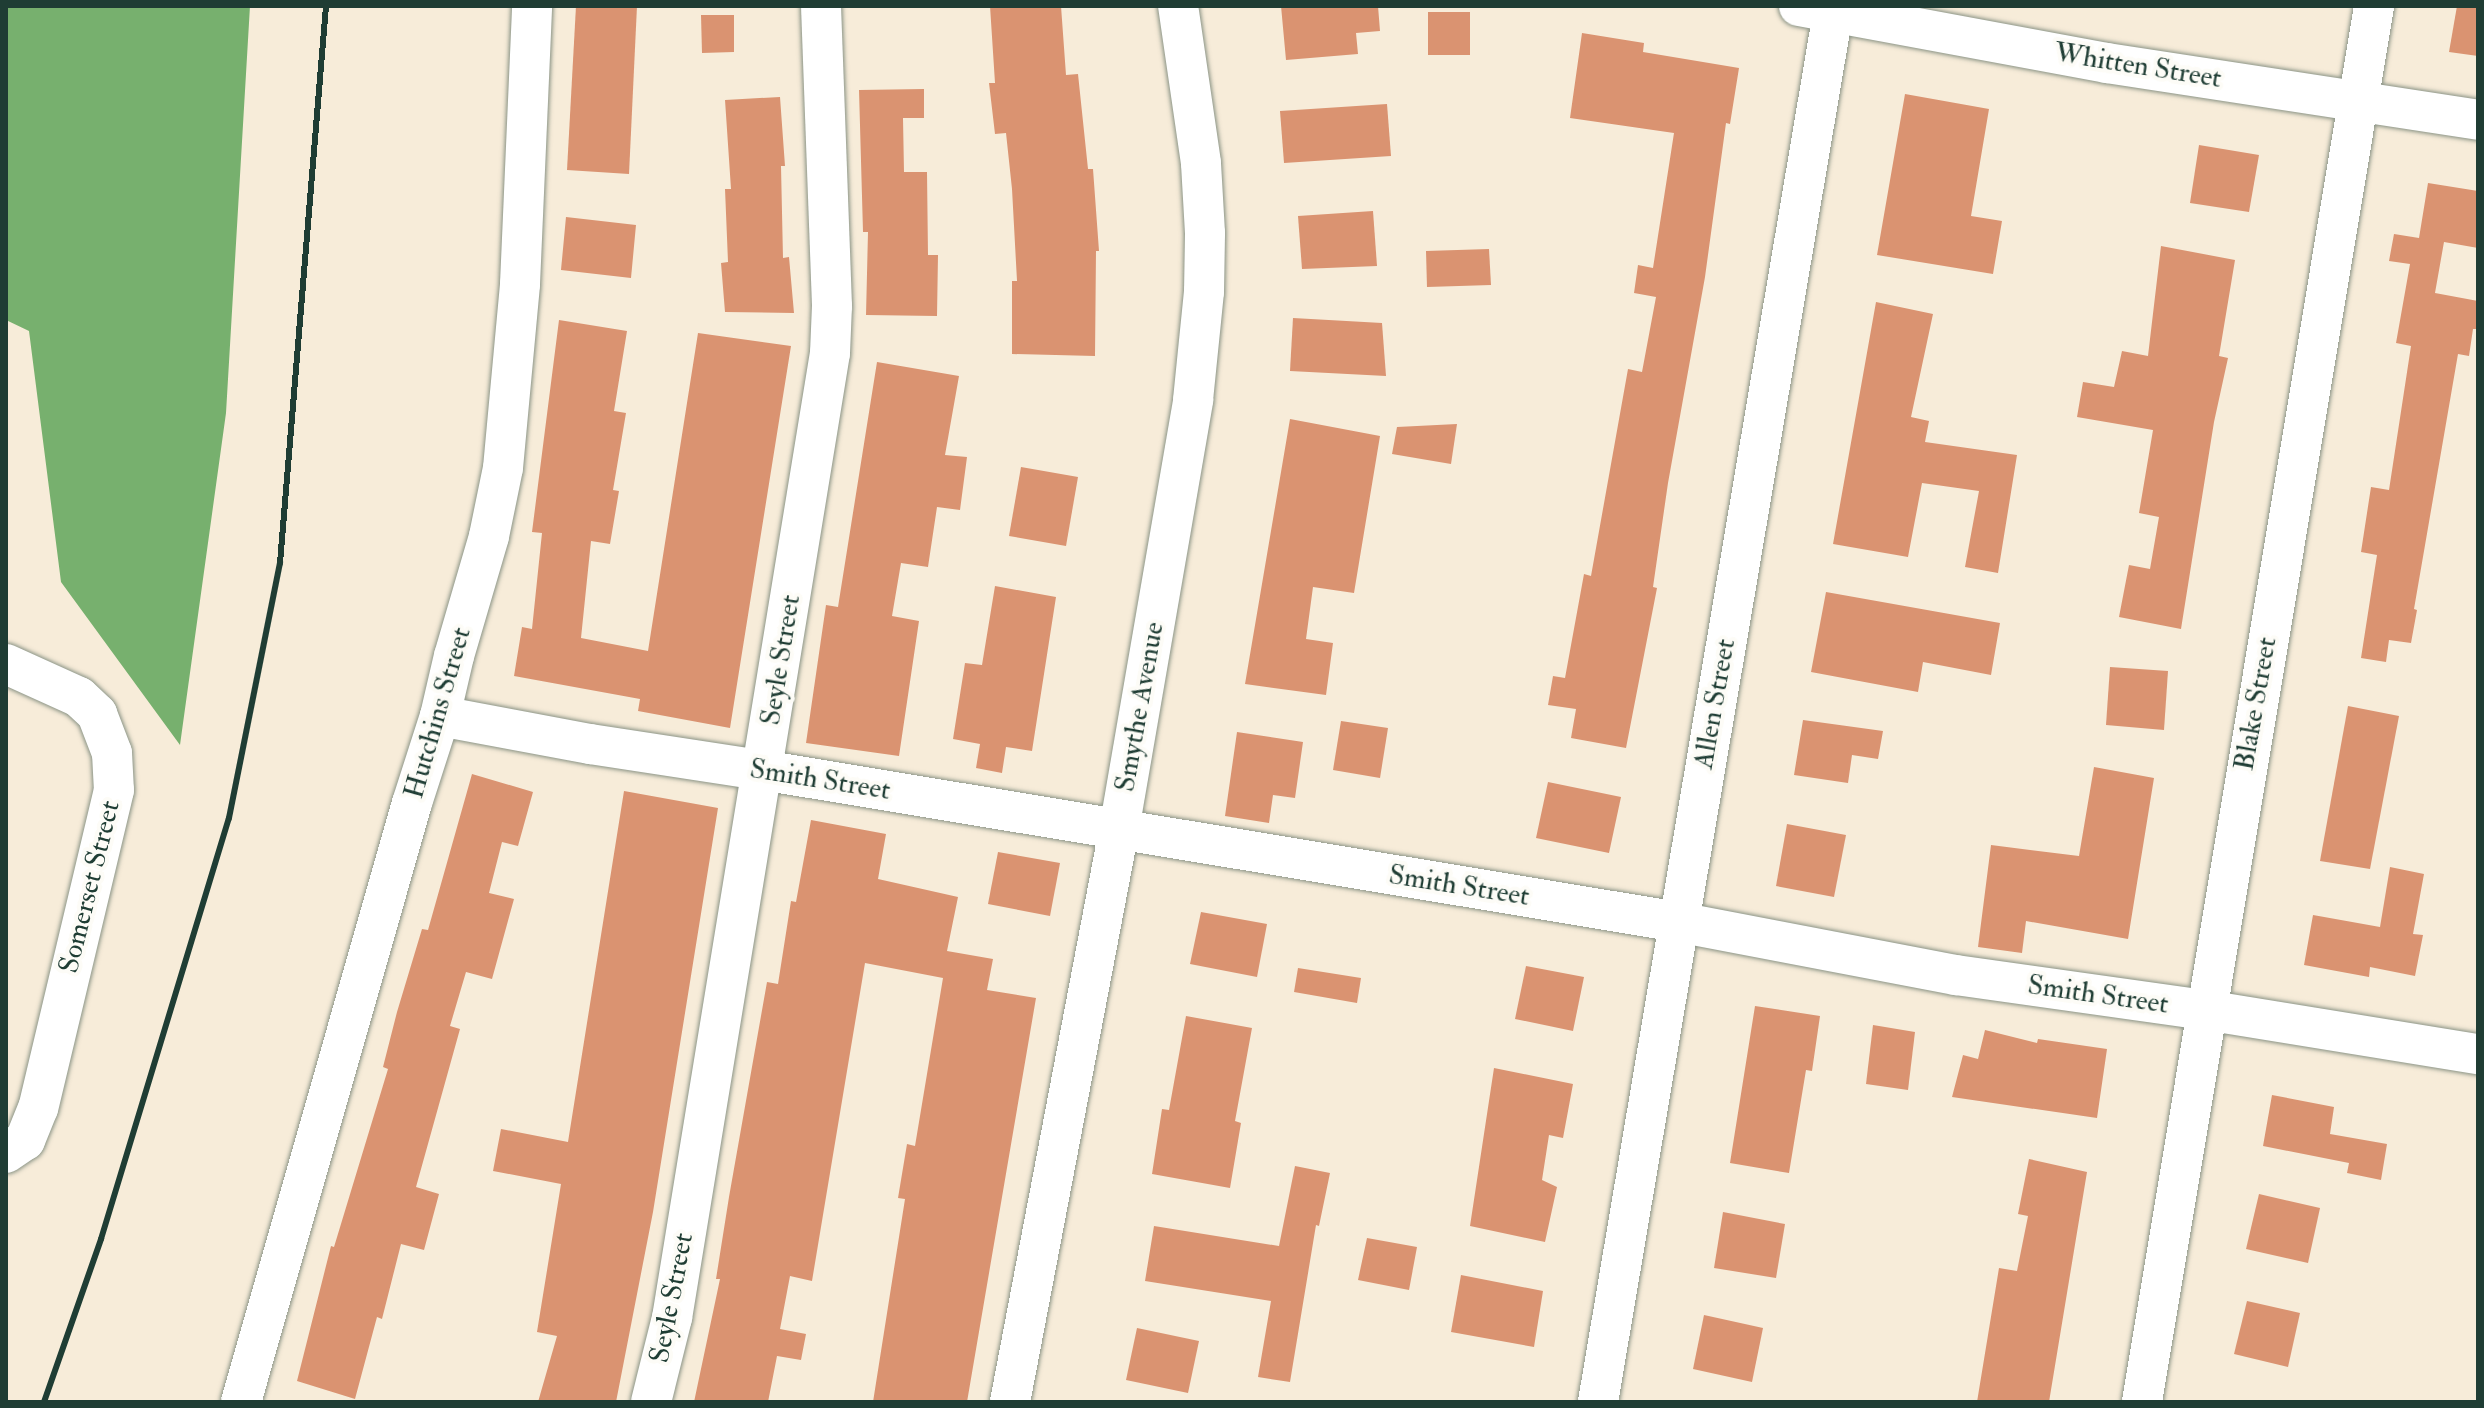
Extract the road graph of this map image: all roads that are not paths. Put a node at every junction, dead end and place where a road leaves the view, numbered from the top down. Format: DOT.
graph roads {
  1 [pos="532,6"];
  2 [pos="821,6"];
  3 [pos="1178,6"];
  4 [pos="2374,6"];
  5 [pos="1822,8"];
  6 [pos="2358,100"];
  7 [pos="2478,120"];
  8 [pos="6,664"];
  9 [pos="440,716"];
  10 [pos="763,770"];
  11 [pos="1119,830"];
  12 [pos="1678,922"];
  13 [pos="2205,1010"];
  14 [pos="2478,1054"];
  15 [pos="6,1153"];
  16 [pos="241,1402"];
  17 [pos="651,1402"];
  18 [pos="1010,1402"];
  19 [pos="1598,1402"];
  20 [pos="2142,1402"];
  1 -- 9 [label="street, Hutchins Street"];
  2 -- 10 [label="street, Seyle Street"];
  3 -- 11 [label="street, Smythe Avenue"];
  4 -- 6 [label="street, Blake Street"];
  5 -- 6 [label="street, Whitten Street"];
  5 -- 12 [label="street, Allen Street"];
  6 -- 7 [label="street, Whitten Street"];
  6 -- 13 [label="street, Blake Street"];
  8 -- 15 [label="street, Somerset Street"];
  9 -- 10 [label="street, Smith Street"];
  9 -- 16 [label="street, Hutchins Street"];
  10 -- 11 [label="street, Smith Street"];
  10 -- 17 [label="street, Seyle Street"];
  11 -- 12 [label="street, Smith Street"];
  11 -- 18 [label="street, Smythe Avenue"];
  12 -- 13 [label="street, Smith Street"];
  12 -- 19 [label="street, Allen Street"];
  13 -- 14 [label="street, Smith Street"];
  13 -- 20 [label="street, Blake Street"];
}
